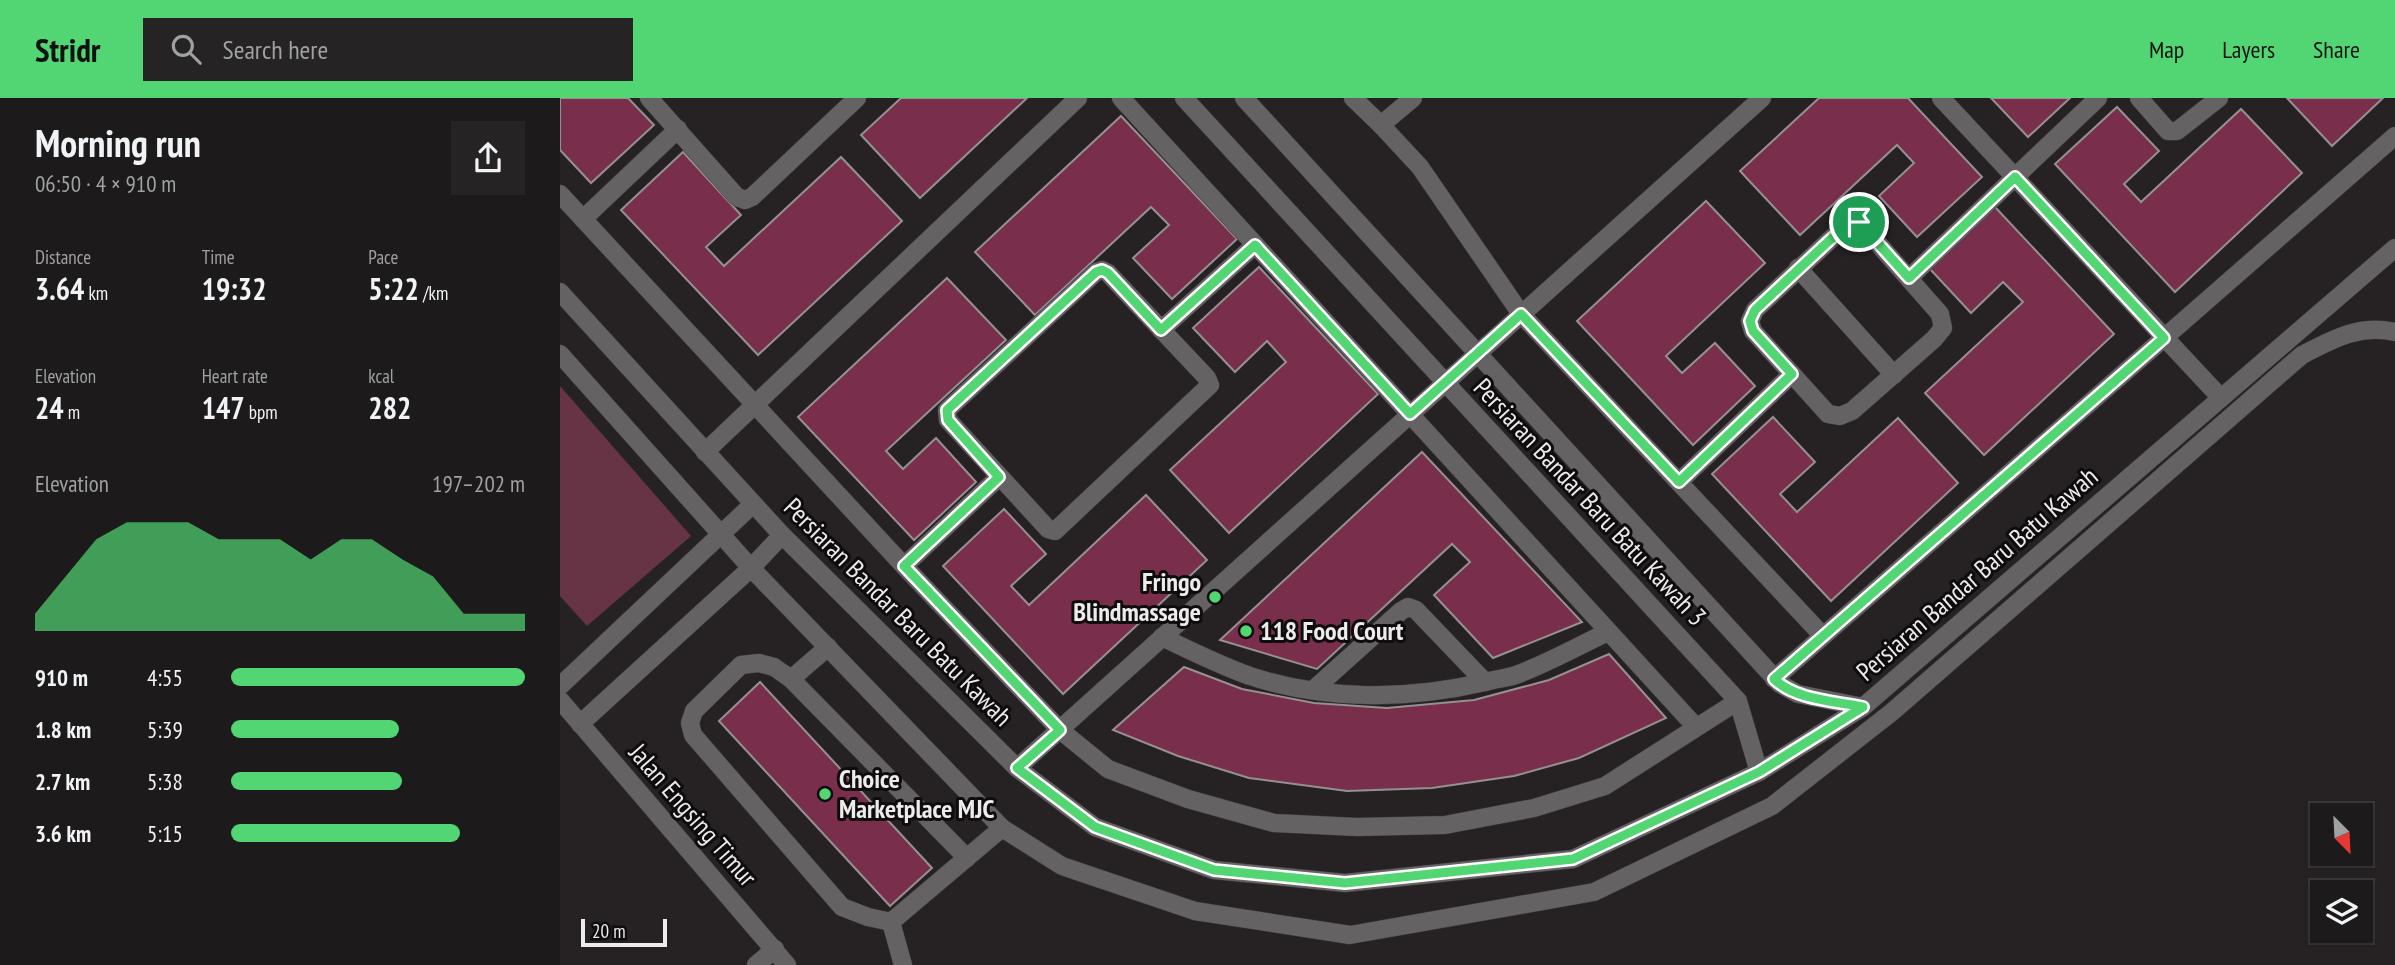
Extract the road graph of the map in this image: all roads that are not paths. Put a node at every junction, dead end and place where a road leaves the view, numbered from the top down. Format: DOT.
graph roads {
  1 [pos="649,98"];
  2 [pos="857,98"];
  3 [pos="1078,98"];
  4 [pos="1121,98"];
  5 [pos="1184,98"];
  6 [pos="1244,98"];
  7 [pos="1353,98"];
  8 [pos="1413,98"];
  9 [pos="1762,98"];
  10 [pos="1941,98"];
  11 [pos="2098,98"];
  12 [pos="2139,98"];
  13 [pos="2219,98"];
  14 [pos="1381,125"];
  15 [pos="678,129"];
  16 [pos="2395,136"];
  17 [pos="2015,177"];
  18 [pos="560,194"];
  19 [pos="583,219"];
  20 [pos="1255,245"];
  21 [pos="2395,248"];
  22 [pos="1798,268"];
  23 [pos="1909,278"];
  24 [pos="560,292"];
  25 [pos="1521,314"];
  26 [pos="1161,330"];
  27 [pos="2395,332"];
  28 [pos="2164,338"];
  29 [pos="560,354"];
  30 [pos="1477,354"];
  31 [pos="1792,374"];
  32 [pos="1894,375"];
  33 [pos="1444,384"];
  34 [pos="2221,398"];
  35 [pos="754,404"];
  36 [pos="1410,414"];
  37 [pos="705,452"];
  38 [pos="999,477"];
  39 [pos="1679,482"];
  40 [pos="753,504"];
  41 [pos="720,534"];
  42 [pos="782,535"];
  43 [pos="904,566"];
  44 [pos="751,568"];
  45 [pos="1608,632"];
  46 [pos="1823,636"];
  47 [pos="1162,637"];
  48 [pos="828,647"];
  49 [pos="791,679"];
  50 [pos="1774,679"];
  51 [pos="1485,682"];
  52 [pos="560,686"];
  53 [pos="1313,690"];
  54 [pos="560,700"];
  55 [pos="1738,701"];
  56 [pos="1863,707"];
  57 [pos="580,724"];
  58 [pos="1695,726"];
  59 [pos="1060,730"];
  60 [pos="1017,768"];
  61 [pos="1759,772"];
  62 [pos="1002,828"];
  63 [pos="967,858"];
  64 [pos="891,922"];
  65 [pos="775,950"];
  66 [pos="756,965"];
  67 [pos="787,965"];
  68 [pos="903,965"];
  1 -- 15 [label="street"];
  2 -- 15 [label="street"];
  3 -- 35 [label="street"];
  4 -- 20 [label="street"];
  5 -- 33 [label="street, Persiaran Bandar Baru Batu Kawah 3"];
  6 -- 30 [label="street, Persiaran Bandar Baru Batu Kawah 3"];
  7 -- 14 [label="street"];
  8 -- 14 [label="street"];
  9 -- 25 [label="street"];
  10 -- 17 [label="street"];
  11 -- 17 [label="street"];
  12 -- 13 [label="street"];
  14 -- 25 [label="street"];
  15 -- 19 [label="street"];
  16 -- 28 [label="street"];
  17 -- 23 [label="street"];
  17 -- 28 [label="street"];
  18 -- 19 [label="street"];
  19 -- 35 [label="street"];
  20 -- 26 [label="street"];
  20 -- 36 [label="street"];
  21 -- 34 [label="street, Persiaran Bandar Baru Batu Kawah"];
  22 -- 23 [label="street"];
  22 -- 31 [label="street"];
  22 -- 32 [label="street"];
  23 -- 32 [label="street"];
  24 -- 37 [label="street, Persiaran Bandar Baru Batu Kawah"];
  25 -- 30 [label="street"];
  25 -- 39 [label="street"];
  26 -- 38 [label="street"];
  26 -- 38 [label="street"];
  27 -- 62 [label="street, Persiaran Bandar Baru Batu Kawah"];
  28 -- 34 [label="street"];
  28 -- 46 [label="street"];
  29 -- 41 [label="street, Persiaran Bandar Baru Batu Kawah"];
  30 -- 33 [label="street"];
  30 -- 50 [label="street, Persiaran Bandar Baru Batu Kawah 3"];
  31 -- 32 [label="street"];
  31 -- 39 [label="street"];
  33 -- 36 [label="street"];
  33 -- 55 [label="street, Persiaran Bandar Baru Batu Kawah 3"];
  34 -- 56 [label="street, Persiaran Bandar Baru Batu Kawah"];
  35 -- 37 [label="street"];
  35 -- 43 [label="street"];
  36 -- 45 [label="street"];
  36 -- 47 [label="street"];
  37 -- 40 [label="street, Persiaran Bandar Baru Batu Kawah"];
  38 -- 43 [label="street"];
  39 -- 46 [label="street"];
  40 -- 41 [label="street"];
  40 -- 42 [label="street, Persiaran Bandar Baru Batu Kawah"];
  41 -- 44 [label="street, Persiaran Bandar Baru Batu Kawah"];
  41 -- 52 [label="street"];
  42 -- 44 [label="street"];
  42 -- 60 [label="street, Persiaran Bandar Baru Batu Kawah"];
  43 -- 59 [label="street"];
  44 -- 48 [label="street, Persiaran Bandar Baru Batu Kawah"];
  44 -- 57 [label="street"];
  45 -- 51 [label="street"];
  45 -- 58 [label="street"];
  46 -- 50 [label="street"];
  47 -- 53 [label="street"];
  47 -- 59 [label="street"];
  48 -- 49 [label="street"];
  48 -- 62 [label="street, Persiaran Bandar Baru Batu Kawah"];
  49 -- 63 [label="street"];
  49 -- 64 [label="street"];
  50 -- 56 [label="street, Persiaran Bandar Baru Batu Kawah 3"];
  51 -- 53 [label="street"];
  51 -- 53 [label="street"];
  54 -- 57 [label="street, Jalan Engsing Timur"];
  55 -- 58 [label="street"];
  55 -- 61 [label="street, Persiaran Bandar Baru Batu Kawah 3"];
  56 -- 61 [label="street, Persiaran Bandar Baru Batu Kawah"];
  57 -- 65 [label="street, Jalan Engsing Timur"];
  58 -- 59 [label="street"];
  59 -- 60 [label="street"];
  60 -- 61 [label="street, Persiaran Bandar Baru Batu Kawah"];
  62 -- 63 [label="street"];
  63 -- 64 [label="street"];
  64 -- 68 [label="street"];
  65 -- 66 [label="street"];
  65 -- 67 [label="street, Jalan Engsing Timur"];
}
